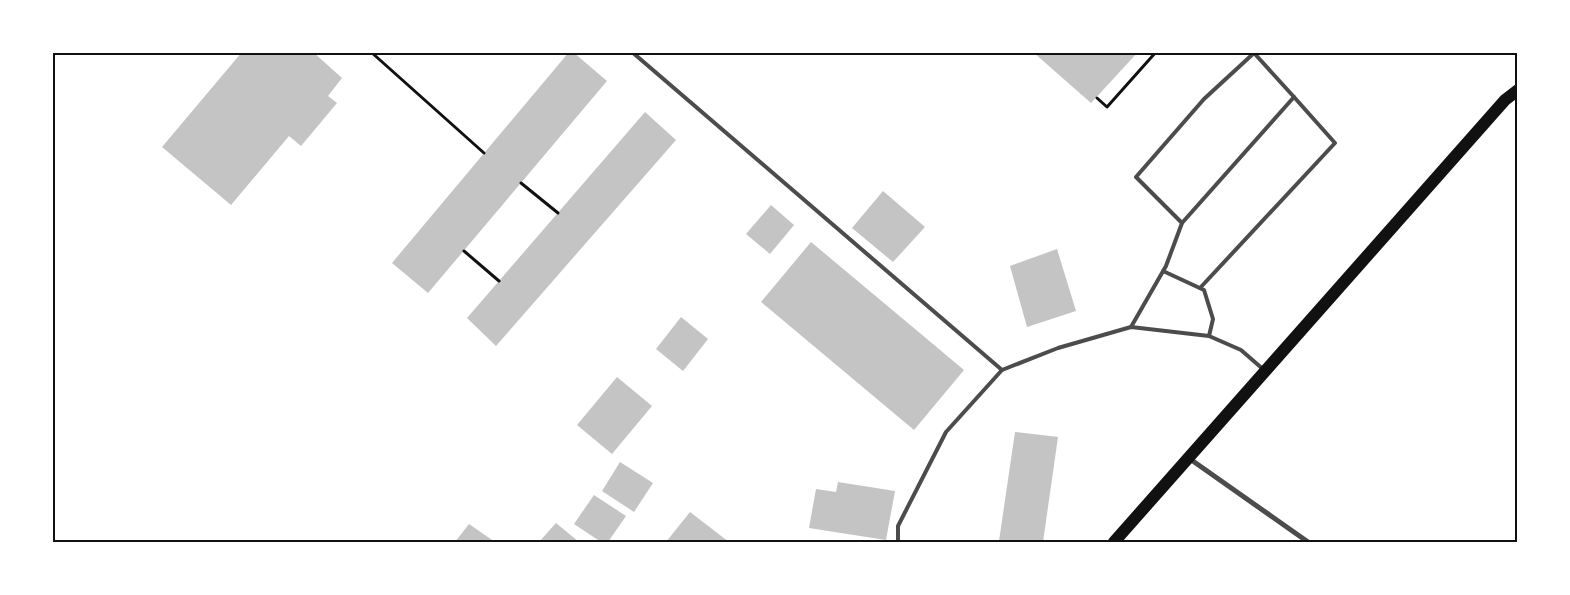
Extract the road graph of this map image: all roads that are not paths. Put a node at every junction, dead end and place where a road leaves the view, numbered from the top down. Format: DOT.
graph roads {
  1 [pos="632,52"];
  2 [pos="1518,90"];
  3 [pos="1294,97"];
  4 [pos="1182,224"];
  5 [pos="1163,271"];
  6 [pos="1200,288"];
  7 [pos="1131,328"];
  8 [pos="1209,336"];
  9 [pos="1002,370"];
  10 [pos="1265,371"];
  11 [pos="1190,459"];
  12 [pos="898,542"];
  13 [pos="1114,542"];
  14 [pos="1308,542"];
  1 -- 9 [label="lane"];
  2 -- 10 [label="main road"];
  3 -- 4 [label="lane"];
  3 -- 4 [label="lane"];
  3 -- 6 [label="lane"];
  4 -- 5 [label="lane"];
  5 -- 6 [label="lane"];
  5 -- 7 [label="lane"];
  6 -- 8 [label="lane"];
  7 -- 8 [label="lane"];
  7 -- 9 [label="lane"];
  8 -- 10 [label="lane"];
  9 -- 12 [label="lane"];
  10 -- 11 [label="main road"];
  11 -- 13 [label="main road"];
  11 -- 14 [label="street"];
}
